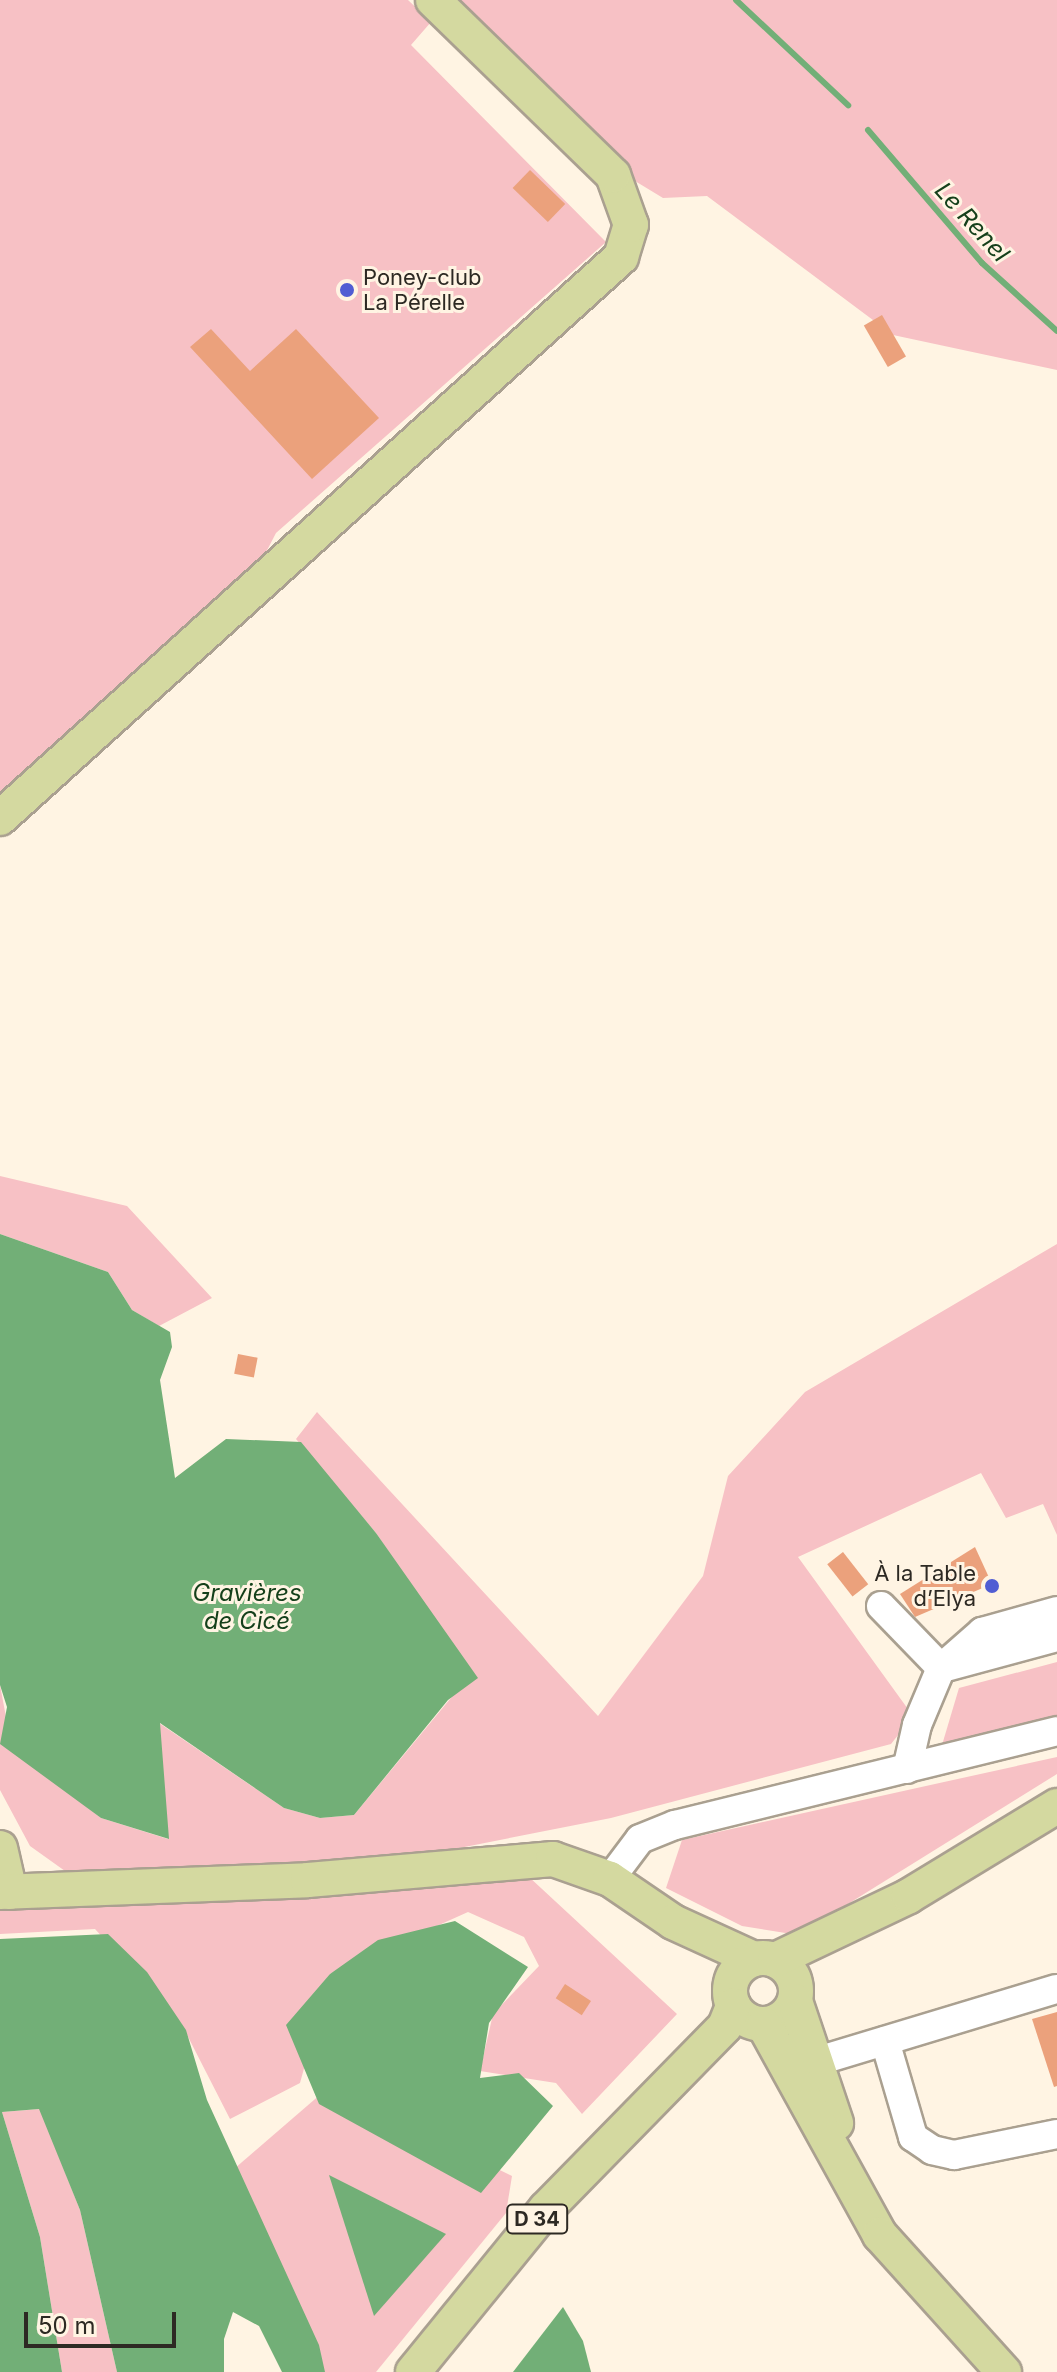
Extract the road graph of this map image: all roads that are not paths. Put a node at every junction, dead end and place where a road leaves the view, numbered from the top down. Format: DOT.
graph roads {
  1 [pos="433,0"];
  2 [pos="0,818"];
  3 [pos="881,1606"];
  4 [pos="1057,1611"];
  5 [pos="1057,1637"];
  6 [pos="941,1668"];
  7 [pos="1057,1731"];
  8 [pos="907,1769"];
  9 [pos="1057,1806"];
  10 [pos="0,1848"];
  11 [pos="610,1879"];
  12 [pos="5,1892"];
  13 [pos="909,1896"];
  14 [pos="673,1922"];
  15 [pos="764,1959"];
  16 [pos="1057,1989"];
  17 [pos="796,1994"];
  18 [pos="745,2010"];
  19 [pos="885,2041"];
  20 [pos="806,2064"];
  21 [pos="1057,2134"];
  22 [pos="413,2372"];
  23 [pos="1004,2372"];
  1 -- 2 [label="main road"];
  3 -- 6 [label="street"];
  4 -- 6 [label="street"];
  5 -- 6 [label="street"];
  6 -- 8 [label="street"];
  7 -- 8 [label="street"];
  8 -- 11 [label="street"];
  9 -- 13 [label="main road"];
  10 -- 12 [label="main road"];
  11 -- 12 [label="main road"];
  11 -- 14 [label="main road"];
  13 -- 15 [label="main road"];
  13 -- 17 [label="main road"];
  14 -- 15 [label="main road"];
  14 -- 18 [label="main road"];
  15 -- 17 [label="main road"];
  15 -- 18 [label="main road"];
  16 -- 19 [label="street"];
  17 -- 18 [label="main road"];
  17 -- 20 [label="main road"];
  18 -- 20 [label="main road"];
  18 -- 22 [label="main road, D 34"];
  19 -- 20 [label="street"];
  19 -- 21 [label="street"];
  20 -- 23 [label="main road"];
}
